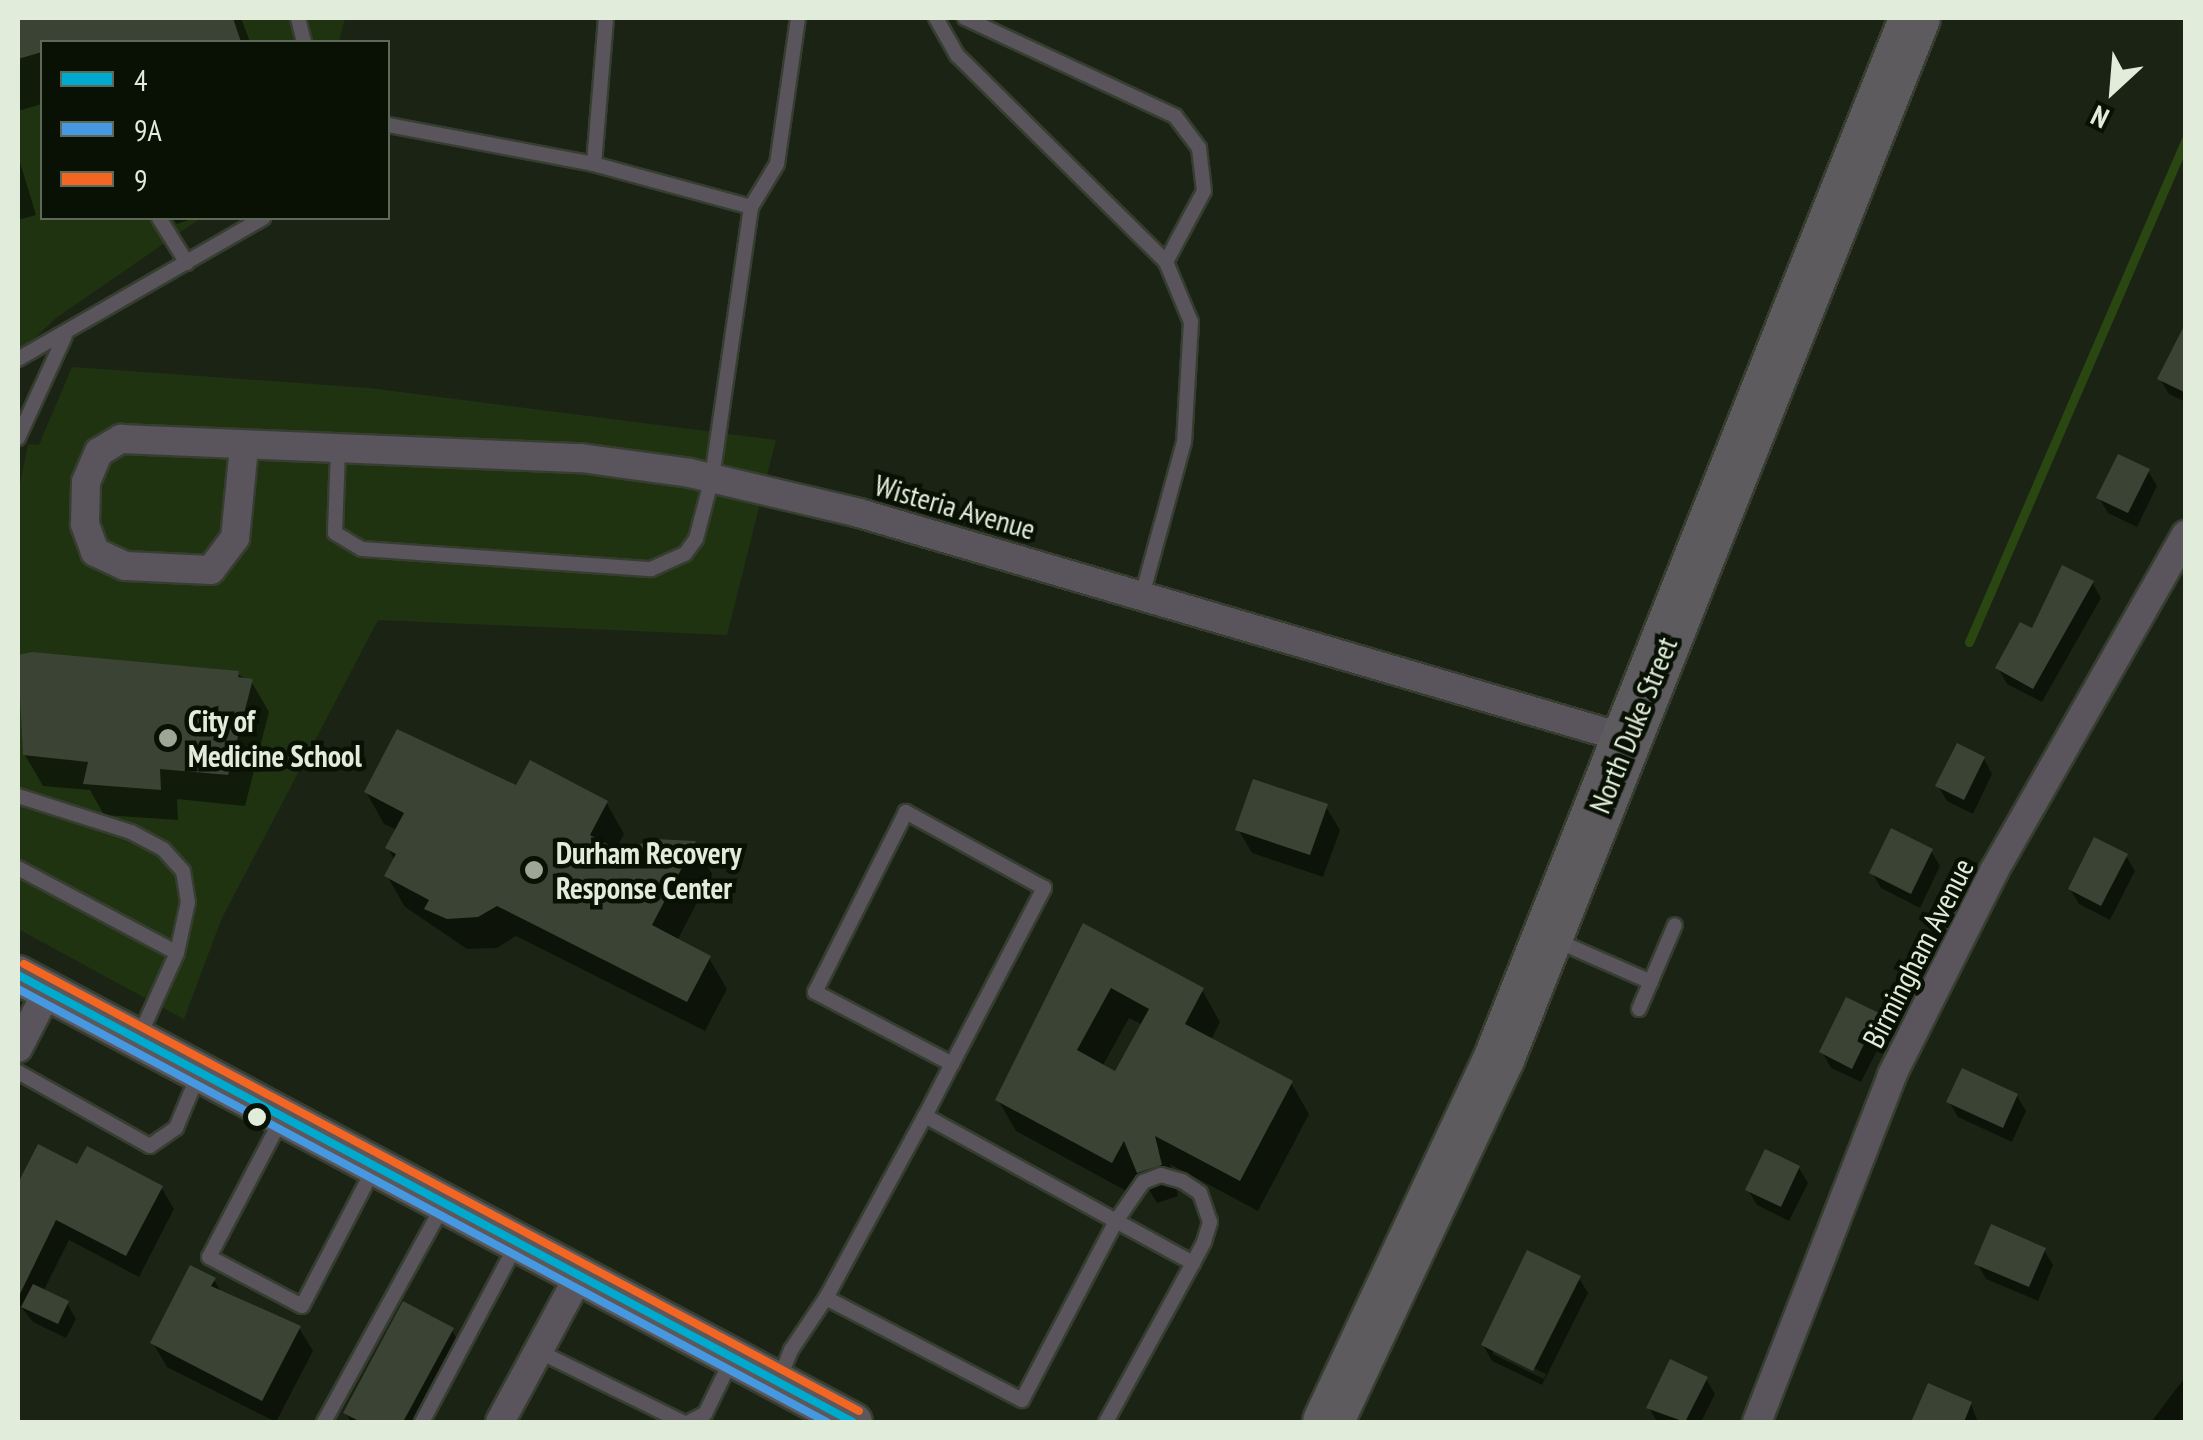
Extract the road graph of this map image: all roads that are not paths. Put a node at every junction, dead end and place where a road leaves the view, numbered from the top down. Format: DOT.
graph roads {
  1 [pos="606,18"];
  2 [pos="798,18"];
  3 [pos="936,18"];
  4 [pos="965,18"];
  5 [pos="1915,18"];
  6 [pos="390,125"];
  7 [pos="594,164"];
  8 [pos="751,207"];
  9 [pos="160,220"];
  10 [pos="260,220"];
  11 [pos="1166,262"];
  12 [pos="186,263"];
  13 [pos="72,327"];
  14 [pos="18,359"];
  15 [pos="18,438"];
  16 [pos="244,446"];
  17 [pos="338,450"];
  18 [pos="712,478"];
  19 [pos="2186,535"];
  20 [pos="1142,596"];
  21 [pos="1628,738"];
  22 [pos="18,796"];
  23 [pos="18,868"];
  24 [pos="1676,925"];
  25 [pos="1548,937"];
  26 [pos="176,952"];
  27 [pos="1651,982"];
  28 [pos="32,984"];
  29 [pos="1639,1009"];
  30 [pos="138,1040"];
  31 [pos="18,1048"];
  32 [pos="952,1064"];
  33 [pos="18,1072"];
  34 [pos="200,1072"];
  35 [pos="925,1116"];
  36 [pos="282,1117"];
  37 [pos="375,1166"];
  38 [pos="444,1204"];
  39 [pos="1116,1221"];
  40 [pos="518,1243"];
  41 [pos="1194,1262"];
  42 [pos="579,1276"];
  43 [pos="826,1298"];
  44 [pos="538,1351"];
  45 [pos="732,1358"];
  46 [pos="778,1382"];
  47 [pos="324,1422"];
  48 [pos="422,1422"];
  49 [pos="500,1422"];
  50 [pos="685,1422"];
  51 [pos="853,1422"];
  52 [pos="1106,1422"];
  53 [pos="1328,1422"];
  54 [pos="1757,1422"];
  1 -- 7 [label="lane"];
  2 -- 8 [label="lane"];
  3 -- 11 [label="lane"];
  4 -- 11 [label="lane"];
  5 -- 21 [label="highway, North Duke Street"];
  6 -- 7 [label="lane"];
  7 -- 8 [label="lane"];
  8 -- 18 [label="lane"];
  9 -- 12 [label="lane"];
  10 -- 12 [label="lane"];
  11 -- 20 [label="lane"];
  12 -- 13 [label="lane"];
  13 -- 14 [label="lane"];
  13 -- 15 [label="lane"];
  16 -- 16 [label="street, Wisteria Avenue"];
  16 -- 17 [label="street, Wisteria Avenue"];
  17 -- 18 [label="street, Wisteria Avenue"];
  17 -- 18 [label="lane"];
  18 -- 20 [label="street, Wisteria Avenue"];
  19 -- 54 [label="street, Birmingham Avenue"];
  20 -- 21 [label="street, Wisteria Avenue"];
  21 -- 25 [label="highway, North Duke Street"];
  22 -- 26 [label="lane"];
  23 -- 26 [label="lane"];
  24 -- 27 [label="lane"];
  25 -- 27 [label="lane"];
  25 -- 53 [label="highway, North Duke Street"];
  26 -- 30 [label="lane"];
  27 -- 29 [label="lane"];
  28 -- 30 [label="street"];
  28 -- 31 [label="street"];
  30 -- 34 [label="street"];
  32 -- 32 [label="lane"];
  32 -- 35 [label="lane"];
  33 -- 34 [label="lane"];
  34 -- 36 [label="street"];
  35 -- 39 [label="lane"];
  35 -- 43 [label="lane"];
  36 -- 37 [label="street"];
  36 -- 37 [label="lane"];
  37 -- 38 [label="street"];
  38 -- 40 [label="street"];
  38 -- 47 [label="lane"];
  39 -- 41 [label="lane"];
  39 -- 41 [label="lane"];
  39 -- 43 [label="lane"];
  40 -- 42 [label="street"];
  40 -- 48 [label="lane"];
  41 -- 52 [label="lane"];
  42 -- 44 [label="street"];
  42 -- 45 [label="street"];
  43 -- 46 [label="lane"];
  44 -- 49 [label="street"];
  44 -- 50 [label="lane"];
  45 -- 46 [label="street"];
  45 -- 50 [label="lane"];
  46 -- 51 [label="street"];
}
